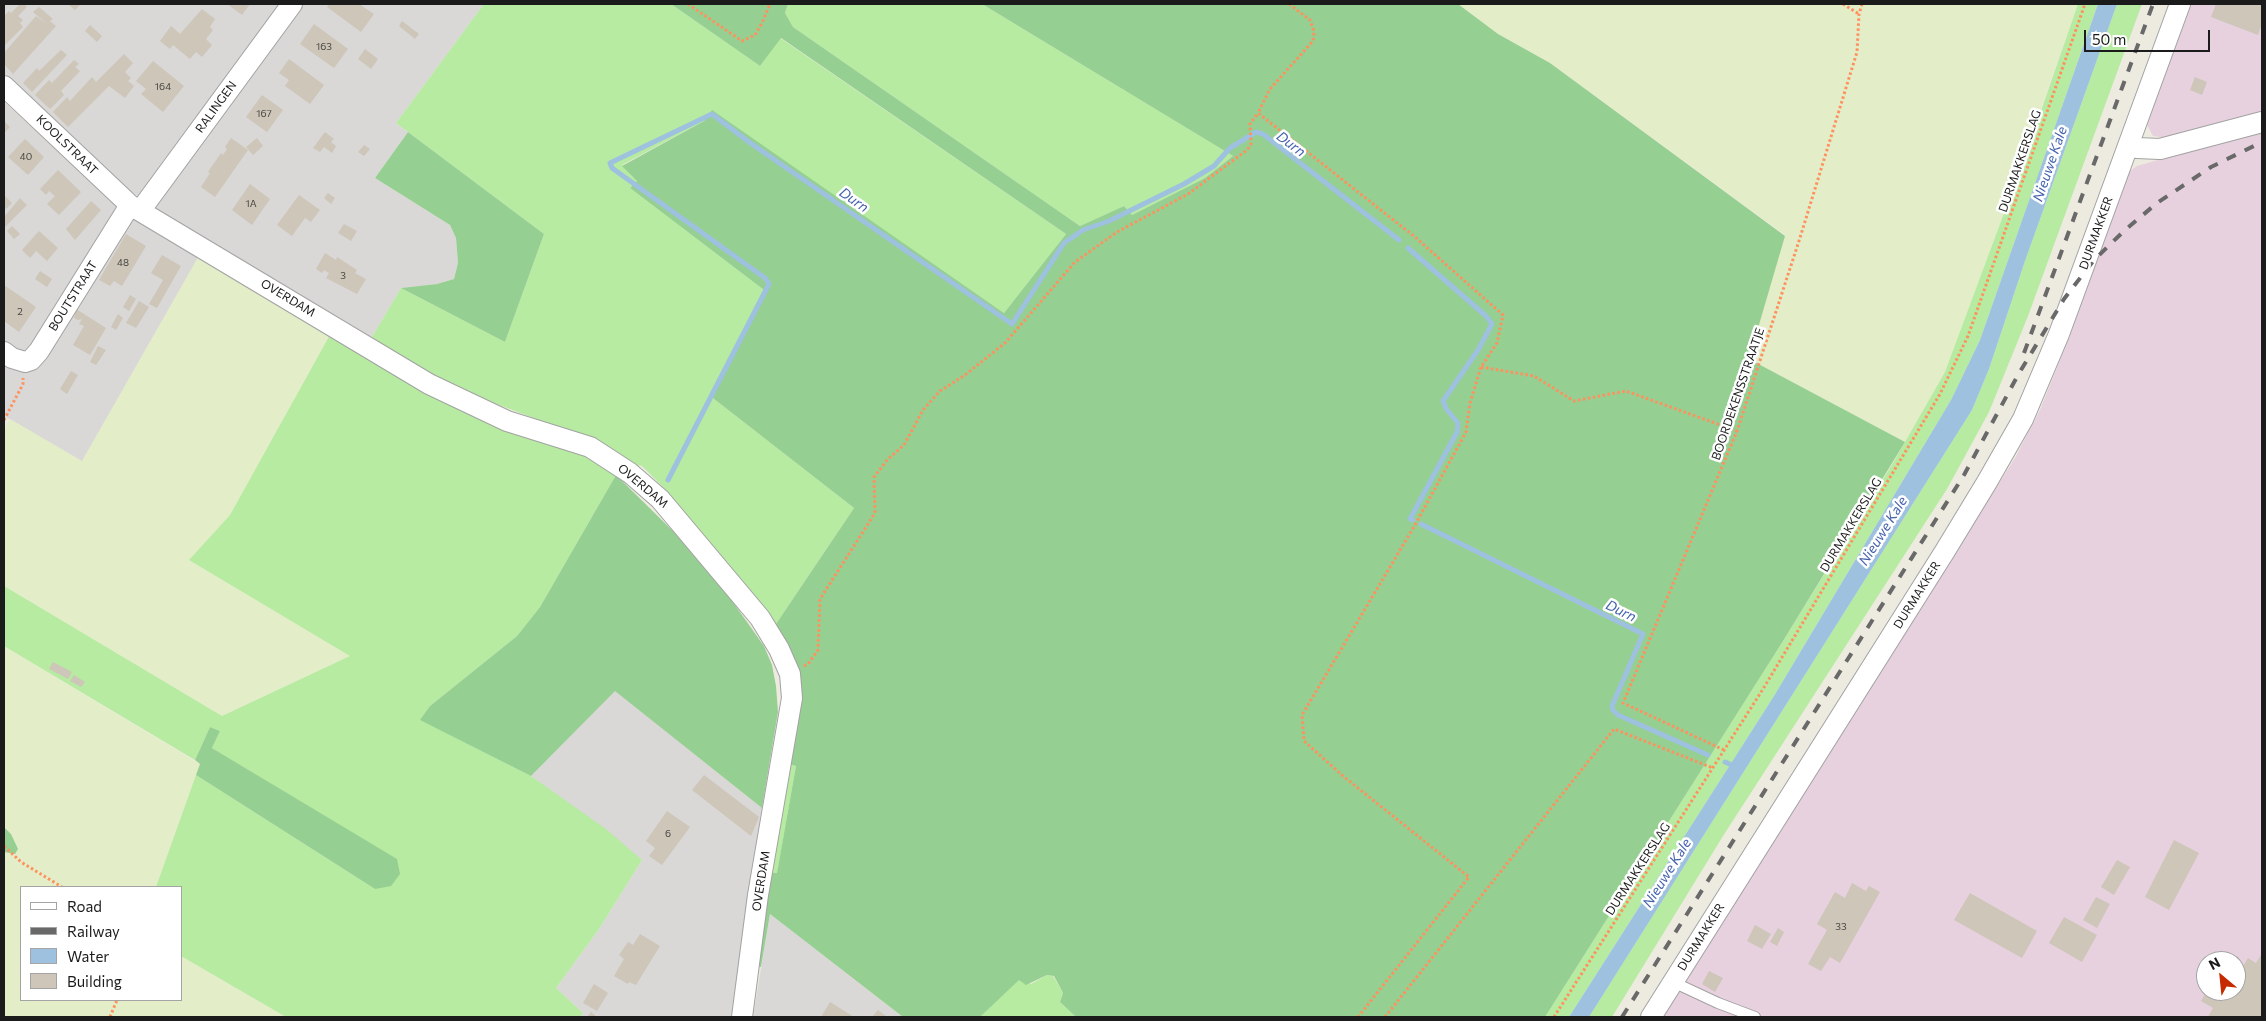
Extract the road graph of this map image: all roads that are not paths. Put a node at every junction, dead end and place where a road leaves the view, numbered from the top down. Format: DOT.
graph roads {
  1 [pos="292,4"];
  2 [pos="2180,4"];
  3 [pos="4,86"];
  4 [pos="2262,122"];
  5 [pos="2129,145"];
  6 [pos="135,208"];
  7 [pos="4,352"];
  8 [pos="1673,982"];
  9 [pos="742,1017"];
  10 [pos="1651,1017"];
  11 [pos="1755,1017"];
  1 -- 6 [label="street, RALINGEN"];
  2 -- 5 [label="street, DURMAKKER"];
  3 -- 6 [label="street, KOOLSTRAAT"];
  4 -- 5 [label="street"];
  5 -- 8 [label="street, DURMAKKER"];
  6 -- 7 [label="street, BOUTSTRAAT"];
  6 -- 9 [label="street, OVERDAM"];
  8 -- 10 [label="street, DURMAKKER"];
  8 -- 11 [label="lane"];
}
